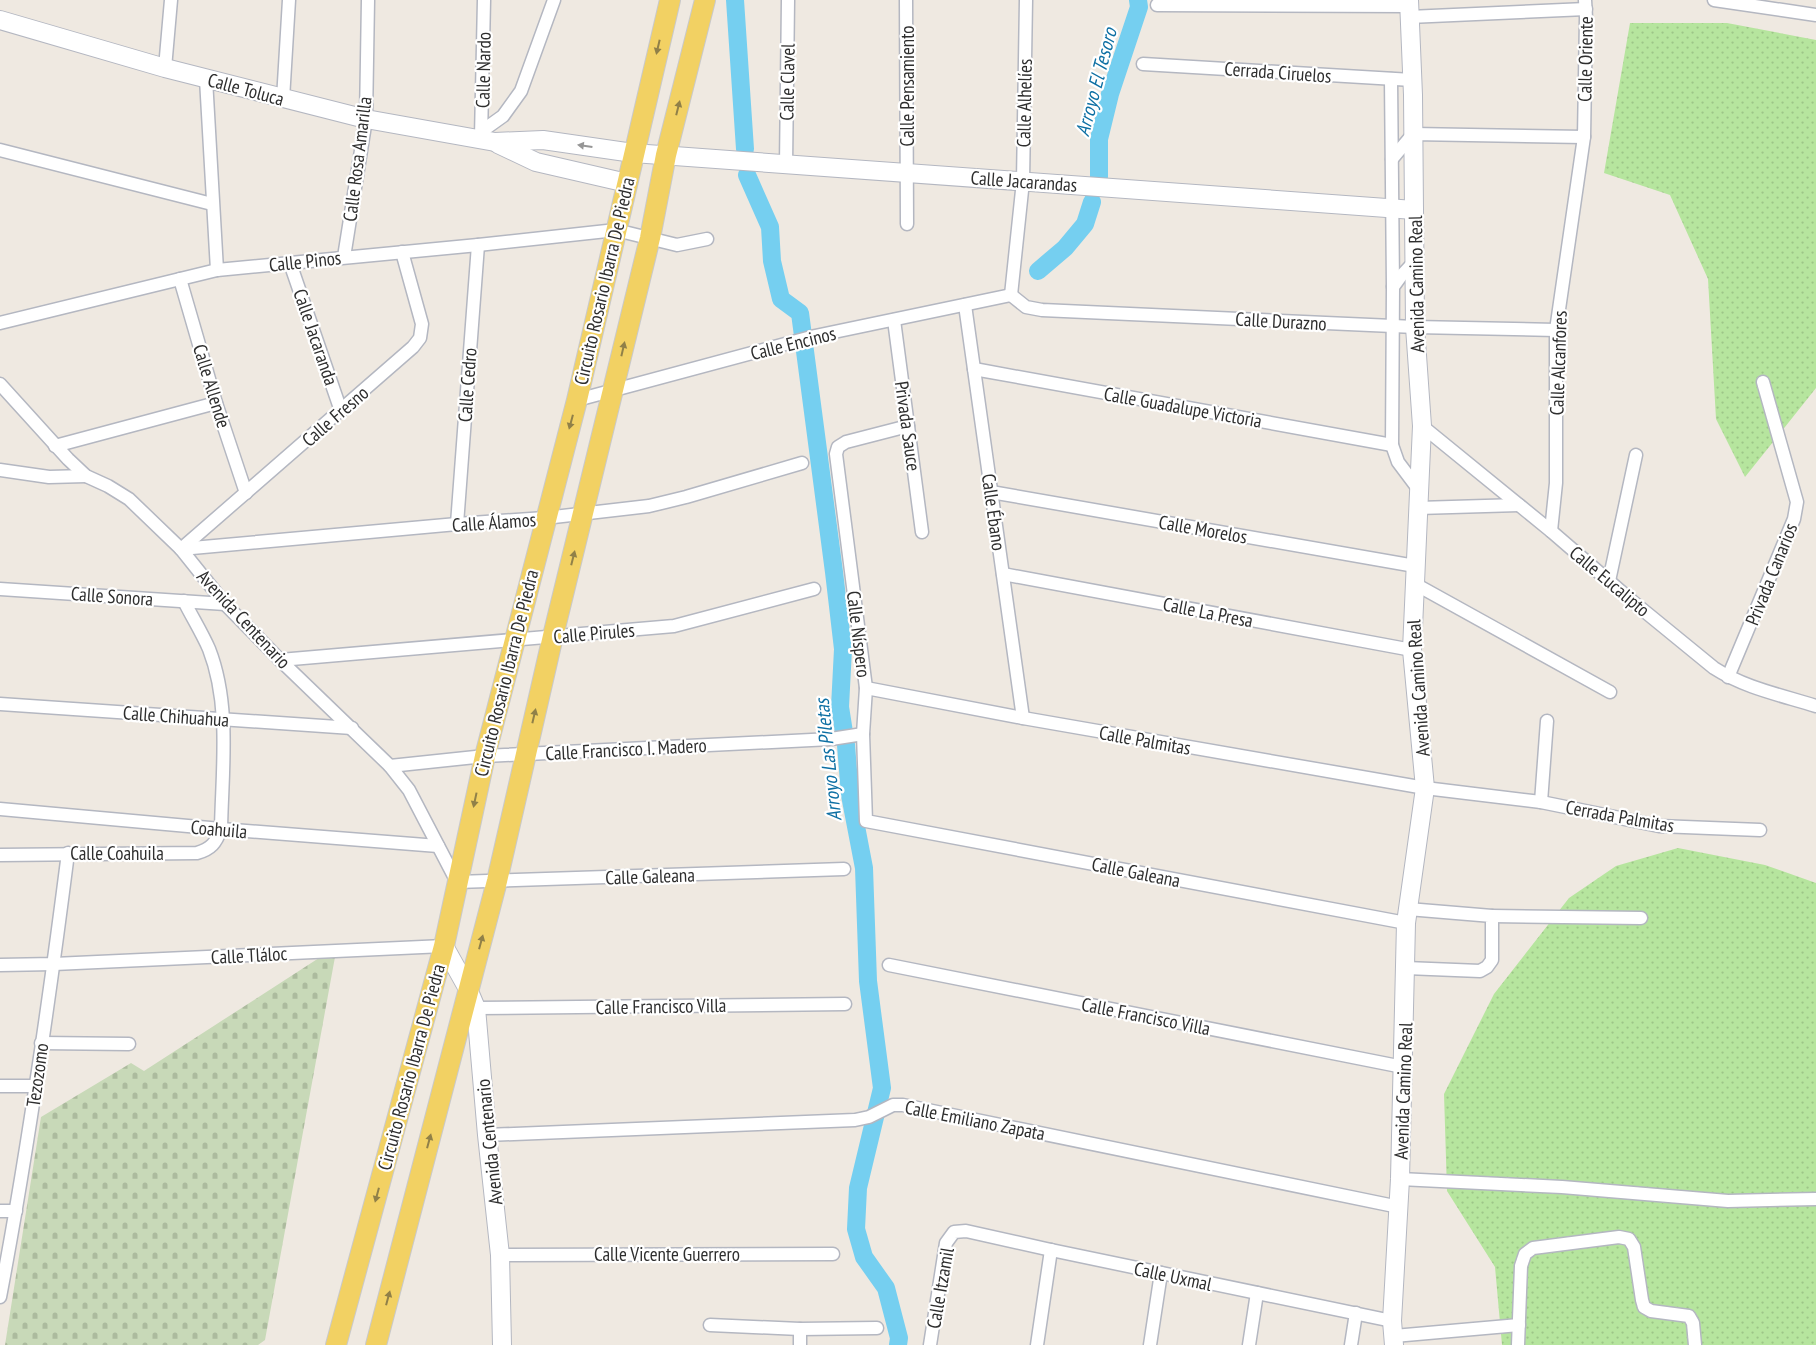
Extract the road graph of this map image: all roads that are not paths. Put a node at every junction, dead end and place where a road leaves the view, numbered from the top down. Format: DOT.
graph roads {
  1 [pos="171,0"];
  2 [pos="289,0"];
  3 [pos="368,0"];
  4 [pos="484,0"];
  5 [pos="554,0"];
  6 [pos="670,0"];
  7 [pos="705,0"];
  8 [pos="788,0"];
  9 [pos="906,0"];
  10 [pos="1026,0"];
  11 [pos="1714,0"];
  12 [pos="1585,4"];
  13 [pos="1157,5"];
  14 [pos="1409,8"];
  15 [pos="1816,15"];
  16 [pos="0,20"];
  17 [pos="1143,64"];
  18 [pos="165,68"];
  19 [pos="206,79"];
  20 [pos="1391,79"];
  21 [pos="1412,80"];
  22 [pos="283,99"];
  23 [pos="366,119"];
  24 [pos="1414,134"];
  25 [pos="1584,137"];
  26 [pos="486,138"];
  27 [pos="0,150"];
  28 [pos="633,153"];
  29 [pos="666,155"];
  30 [pos="1392,159"];
  31 [pos="786,165"];
  32 [pos="908,173"];
  33 [pos="1023,181"];
  34 [pos="626,183"];
  35 [pos="212,204"];
  36 [pos="1393,209"];
  37 [pos="1414,210"];
  38 [pos="907,224"];
  39 [pos="616,230"];
  40 [pos="650,238"];
  41 [pos="707,239"];
  42 [pos="478,245"];
  43 [pos="402,252"];
  44 [pos="344,257"];
  45 [pos="1415,261"];
  46 [pos="290,263"];
  47 [pos="217,270"];
  48 [pos="180,279"];
  49 [pos="1393,287"];
  50 [pos="1011,295"];
  51 [pos="965,305"];
  52 [pos="894,320"];
  53 [pos="0,323"];
  54 [pos="1392,326"];
  55 [pos="1415,327"];
  56 [pos="1556,330"];
  57 [pos="974,369"];
  58 [pos="1763,382"];
  59 [pos="0,384"];
  60 [pos="614,390"];
  61 [pos="577,400"];
  62 [pos="216,403"];
  63 [pos="342,411"];
  64 [pos="908,426"];
  65 [pos="1422,426"];
  66 [pos="1392,444"];
  67 [pos="55,446"];
  68 [pos="1636,455"];
  69 [pos="802,462"];
  70 [pos="0,470"];
  71 [pos="86,476"];
  72 [pos="1419,490"];
  73 [pos="991,492"];
  74 [pos="246,493"];
  75 [pos="1519,505"];
  76 [pos="1418,508"];
  77 [pos="583,514"];
  78 [pos="546,518"];
  79 [pos="457,524"];
  80 [pos="1551,531"];
  81 [pos="922,532"];
  82 [pos="181,549"];
  83 [pos="1415,566"];
  84 [pos="1003,574"];
  85 [pos="1609,581"];
  86 [pos="1415,584"];
  87 [pos="0,589"];
  88 [pos="814,589"];
  89 [pos="184,601"];
  90 [pos="225,604"];
  91 [pos="553,636"];
  92 [pos="514,640"];
  93 [pos="1412,650"];
  94 [pos="280,660"];
  95 [pos="1728,677"];
  96 [pos="866,688"];
  97 [pos="1610,692"];
  98 [pos="0,704"];
  99 [pos="1816,706"];
  100 [pos="1023,718"];
  101 [pos="223,720"];
  102 [pos="1546,721"];
  103 [pos="352,728"];
  104 [pos="858,735"];
  105 [pos="525,754"];
  106 [pos="485,756"];
  107 [pos="390,766"];
  108 [pos="1425,788"];
  109 [pos="1540,802"];
  110 [pos="0,809"];
  111 [pos="866,821"];
  112 [pos="221,829"];
  113 [pos="1760,830"];
  114 [pos="438,846"];
  115 [pos="68,854"];
  116 [pos="0,855"];
  117 [pos="844,869"];
  118 [pos="497,881"];
  119 [pos="457,882"];
  120 [pos="1407,916"];
  121 [pos="1492,916"];
  122 [pos="1641,918"];
  123 [pos="444,946"];
  124 [pos="54,964"];
  125 [pos="0,965"];
  126 [pos="889,965"];
  127 [pos="1406,968"];
  128 [pos="468,989"];
  129 [pos="845,1004"];
  130 [pos="476,1008"];
  131 [pos="41,1043"];
  132 [pos="130,1044"];
  133 [pos="1403,1067"];
  134 [pos="0,1086"];
  135 [pos="35,1086"];
  136 [pos="487,1135"];
  137 [pos="1400,1179"];
  138 [pos="1816,1199"];
  139 [pos="1399,1207"];
  140 [pos="0,1211"];
  141 [pos="16,1211"];
  142 [pos="954,1232"];
  143 [pos="1051,1250"];
  144 [pos="833,1254"];
  145 [pos="500,1255"];
  146 [pos="1161,1273"];
  147 [pos="1257,1293"];
  148 [pos="0,1297"];
  149 [pos="1356,1313"];
  150 [pos="710,1325"];
  151 [pos="1519,1325"];
  152 [pos="800,1328"];
  153 [pos="876,1328"];
  154 [pos="1393,1334"];
  155 [pos="336,1345"];
  156 [pos="376,1345"];
  157 [pos="502,1345"];
  158 [pos="800,1345"];
  159 [pos="930,1345"];
  160 [pos="1037,1345"];
  161 [pos="1150,1345"];
  162 [pos="1250,1345"];
  163 [pos="1351,1345"];
  164 [pos="1518,1345"];
  165 [pos="1695,1345"];
  1 -- 18 [label="street"];
  2 -- 22 [label="street"];
  3 -- 23 [label="street, Calle Rosa Amarilla"];
  4 -- 26 [label="street, Calle Nardo"];
  5 -- 26 [label="street"];
  6 -- 28 [label="main road, Circuito Rosario Ibarra De Piedra, one-way"];
  29 -- 7 [label="main road, one-way"];
  8 -- 31 [label="street, Calle Clavel"];
  9 -- 32 [label="street, Calle Pensamiento"];
  10 -- 33 [label="street, Calle Alhelíes"];
  11 -- 15 [label="street"];
  12 -- 14 [label="street"];
  12 -- 25 [label="street, Calle Oriente"];
  13 -- 14 [label="street"];
  14 -- 21 [label="street, Avenida Camino Real"];
  16 -- 18 [label="street, Calle Toluca"];
  17 -- 20 [label="street, Cerrada Ciruelos"];
  18 -- 19 [label="street, Calle Toluca"];
  19 -- 22 [label="street, Calle Toluca"];
  19 -- 35 [label="street"];
  20 -- 21 [label="street, Cerrada Ciruelos"];
  20 -- 30 [label="street"];
  21 -- 24 [label="street, Avenida Camino Real"];
  22 -- 23 [label="street, Calle Toluca"];
  23 -- 26 [label="street, Calle Toluca"];
  23 -- 44 [label="street, Calle Rosa Amarilla"];
  24 -- 25 [label="street"];
  24 -- 30 [label="street"];
  24 -- 37 [label="street, Avenida Camino Real"];
  25 -- 56 [label="street, Calle Alcanfores"];
  28 -- 26 [label="street, Calle Toluca, one-way"];
  26 -- 34 [label="street, Calle Toluca"];
  27 -- 35 [label="street"];
  28 -- 29 [label="street, Calle Jacarandas"];
  28 -- 34 [label="main road, Circuito Rosario Ibarra De Piedra"];
  29 -- 31 [label="street, Calle Jacarandas"];
  29 -- 40 [label="main road"];
  30 -- 36 [label="street"];
  31 -- 32 [label="street, Calle Jacarandas"];
  32 -- 33 [label="street, Calle Jacarandas"];
  32 -- 38 [label="street, Calle Pensamiento"];
  33 -- 36 [label="street, Calle Jacarandas"];
  33 -- 50 [label="street, Calle Alhelíes"];
  34 -- 39 [label="main road, Circuito Rosario Ibarra De Piedra"];
  35 -- 47 [label="street"];
  36 -- 37 [label="street, Calle Jacarandas"];
  36 -- 49 [label="street"];
  37 -- 45 [label="street, Avenida Camino Real"];
  39 -- 40 [label="street, Calle Pinos"];
  39 -- 42 [label="street, Calle Pinos"];
  39 -- 61 [label="main road, Circuito Rosario Ibarra De Piedra"];
  40 -- 41 [label="street, Calle Pinos"];
  60 -- 40 [label="main road, one-way"];
  42 -- 43 [label="street, Calle Pinos"];
  42 -- 79 [label="street, Calle Cedro"];
  43 -- 44 [label="street, Calle Pinos"];
  43 -- 63 [label="street, Calle Fresno"];
  44 -- 46 [label="street, Calle Pinos"];
  45 -- 49 [label="street"];
  45 -- 55 [label="street, Avenida Camino Real"];
  46 -- 47 [label="street, Calle Pinos"];
  46 -- 63 [label="street, Calle Jacaranda"];
  47 -- 48 [label="street, Calle Pinos"];
  48 -- 53 [label="street, Calle Pinos"];
  48 -- 62 [label="street, Calle Allende"];
  49 -- 54 [label="street"];
  50 -- 51 [label="street, Calle Encinos"];
  50 -- 54 [label="street, Calle Durazno"];
  51 -- 52 [label="street, Calle Encinos"];
  51 -- 57 [label="street, Calle Ébano"];
  52 -- 60 [label="street, Calle Encinos"];
  52 -- 64 [label="street, Privada Sauce"];
  54 -- 55 [label="street, Calle Durazno"];
  54 -- 66 [label="street"];
  55 -- 56 [label="street, Calle Durazno"];
  55 -- 65 [label="street, Avenida Camino Real"];
  56 -- 80 [label="street, Calle Alcanfores"];
  57 -- 66 [label="street, Calle Guadalupe Victoria"];
  57 -- 73 [label="street, Calle Ébano"];
  58 -- 95 [label="street, Privada Canarios"];
  59 -- 67 [label="street, Avenida Centenario"];
  60 -- 61 [label="street, Calle Encinos"];
  60 -- 77 [label="main road"];
  61 -- 78 [label="main road, Circuito Rosario Ibarra De Piedra, one-way"];
  62 -- 67 [label="street"];
  62 -- 74 [label="street, Calle Allende"];
  63 -- 74 [label="street, Calle Fresno"];
  64 -- 81 [label="street, Privada Sauce"];
  64 -- 96 [label="street, Calle Níspero"];
  65 -- 72 [label="street, Avenida Camino Real"];
  65 -- 75 [label="street, Calle Eucalipto"];
  66 -- 72 [label="street"];
  67 -- 71 [label="street, Avenida Centenario"];
  68 -- 85 [label="street"];
  69 -- 77 [label="street, Calle Álamos"];
  70 -- 71 [label="street"];
  71 -- 82 [label="street, Avenida Centenario"];
  72 -- 76 [label="street, Avenida Camino Real"];
  73 -- 83 [label="street, Calle Morelos"];
  73 -- 84 [label="street, Calle Ébano"];
  74 -- 82 [label="street, Calle Fresno"];
  75 -- 76 [label="street"];
  75 -- 80 [label="street, Calle Eucalipto"];
  76 -- 83 [label="street, Avenida Camino Real"];
  77 -- 78 [label="street, Calle Álamos"];
  91 -- 77 [label="main road, one-way"];
  78 -- 79 [label="street, Calle Álamos"];
  78 -- 92 [label="main road, Circuito Rosario Ibarra De Piedra"];
  79 -- 82 [label="street, Calle Álamos"];
  80 -- 85 [label="street, Calle Eucalipto"];
  82 -- 90 [label="street, Avenida Centenario"];
  83 -- 86 [label="street, Avenida Camino Real"];
  84 -- 93 [label="street, Calle La Presa"];
  84 -- 100 [label="street, Calle Ébano"];
  85 -- 95 [label="street, Calle Eucalipto"];
  86 -- 93 [label="street, Avenida Camino Real"];
  86 -- 97 [label="street"];
  87 -- 89 [label="street, Calle Sonora"];
  88 -- 91 [label="street, Calle Pirules"];
  89 -- 90 [label="street, Calle Sonora"];
  89 -- 101 [label="street"];
  90 -- 94 [label="street, Avenida Centenario"];
  91 -- 92 [label="street, Calle Pirules"];
  105 -- 91 [label="main road, one-way"];
  92 -- 94 [label="street, Calle Pirules"];
  92 -- 106 [label="main road, Circuito Rosario Ibarra De Piedra"];
  93 -- 108 [label="street, Avenida Camino Real"];
  94 -- 103 [label="street, Avenida Centenario"];
  95 -- 99 [label="street, Calle Eucalipto"];
  96 -- 100 [label="street, Calle Palmitas"];
  96 -- 104 [label="street, Calle Níspero"];
  98 -- 101 [label="street, Calle Chihuahua"];
  100 -- 108 [label="street, Calle Palmitas"];
  101 -- 103 [label="street, Calle Chihuahua"];
  101 -- 112 [label="street"];
  102 -- 109 [label="street, Cerrada Palmitas"];
  103 -- 107 [label="street, Avenida Centenario"];
  104 -- 105 [label="street, Calle Francisco I. Madero"];
  104 -- 111 [label="street, Calle Níspero"];
  105 -- 106 [label="street, Calle Francisco I. Madero"];
  105 -- 118 [label="main road"];
  106 -- 107 [label="street, Calle Francisco I. Madero"];
  106 -- 119 [label="main road, Circuito Rosario Ibarra De Piedra, one-way"];
  107 -- 114 [label="street, Avenida Centenario"];
  108 -- 109 [label="street, Cerrada Palmitas"];
  108 -- 120 [label="street, Avenida Camino Real"];
  109 -- 113 [label="street, Cerrada Palmitas"];
  110 -- 112 [label="street, Coahuila"];
  111 -- 120 [label="street, Calle Galeana"];
  112 -- 114 [label="street, Coahuila"];
  112 -- 115 [label="street, Calle Coahuila"];
  114 -- 119 [label="street, Avenida Centenario"];
  115 -- 116 [label="street, Calle Coahuila"];
  115 -- 124 [label="street, Tezozomo"];
  117 -- 118 [label="street, Calle Galeana"];
  118 -- 119 [label="street, Calle Galeana"];
  128 -- 118 [label="main road, one-way"];
  119 -- 123 [label="main road, Circuito Rosario Ibarra De Piedra"];
  120 -- 121 [label="street, Calle Galeana"];
  120 -- 127 [label="street, Avenida Camino Real"];
  121 -- 122 [label="street, Calle Galeana"];
  121 -- 127 [label="street"];
  123 -- 124 [label="street, Calle Tláloc"];
  123 -- 128 [label="street, Avenida Centenario"];
  123 -- 155 [label="main road, Circuito Rosario Ibarra De Piedra, one-way"];
  124 -- 125 [label="street, Calle Tláloc"];
  124 -- 131 [label="street, Tezozomo"];
  126 -- 133 [label="street, Calle Francisco Villa"];
  127 -- 133 [label="street, Avenida Camino Real"];
  128 -- 130 [label="street, Avenida Centenario"];
  156 -- 128 [label="main road, one-way"];
  129 -- 130 [label="street, Calle Francisco Villa"];
  130 -- 136 [label="street, Avenida Centenario"];
  131 -- 132 [label="street"];
  131 -- 135 [label="street, Tezozomo"];
  133 -- 137 [label="street, Avenida Camino Real"];
  134 -- 135 [label="street"];
  135 -- 141 [label="street, Tezozomo"];
  136 -- 139 [label="street, Calle Emiliano Zapata"];
  136 -- 145 [label="street, Avenida Centenario"];
  137 -- 138 [label="street"];
  137 -- 139 [label="street, Avenida Camino Real"];
  139 -- 154 [label="street, Avenida Camino Real"];
  140 -- 141 [label="street"];
  141 -- 148 [label="street, Tezozomo"];
  142 -- 143 [label="street, Calle Uxmal"];
  142 -- 159 [label="street, Calle Itzamil"];
  143 -- 146 [label="street, Calle Uxmal"];
  143 -- 160 [label="street"];
  144 -- 145 [label="street, Calle Vicente Guerrero"];
  145 -- 157 [label="street, Avenida Centenario"];
  146 -- 147 [label="street, Calle Uxmal"];
  146 -- 161 [label="street"];
  147 -- 149 [label="street, Calle Uxmal"];
  147 -- 162 [label="street"];
  149 -- 154 [label="street, Calle Uxmal"];
  149 -- 163 [label="street"];
  150 -- 152 [label="street"];
  151 -- 154 [label="street, Calle Uxmal"];
  151 -- 164 [label="street"];
  151 -- 165 [label="street"];
  152 -- 153 [label="street"];
  152 -- 158 [label="street"];
}
